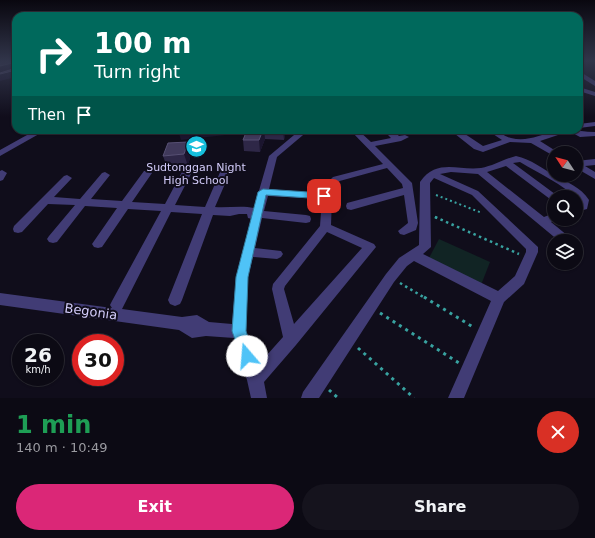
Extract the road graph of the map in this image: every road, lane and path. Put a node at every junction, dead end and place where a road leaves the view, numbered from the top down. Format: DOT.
graph roads {
  1 [pos="583,81"];
  2 [pos="595,84"];
  3 [pos="583,91"];
  4 [pos="594,95"];
  5 [pos="595,124"];
  6 [pos="583,126"];
  7 [pos="35,134"];
  8 [pos="300,134"];
  9 [pos="358,134"];
  10 [pos="394,134"];
  11 [pos="459,134"];
  12 [pos="499,134"];
  13 [pos="553,134"];
  14 [pos="578,134"];
  15 [pos="595,134"];
  16 [pos="509,140"];
  17 [pos="533,141"];
  18 [pos="368,145"];
  19 [pos="547,149"];
  20 [pos="0,153"];
  21 [pos="506,162"];
  22 [pos="595,162"];
  23 [pos="388,165"];
  24 [pos="583,165"];
  25 [pos="583,167"];
  26 [pos="583,169"];
  27 [pos="595,169"];
  28 [pos="188,170"];
  29 [pos="226,170"];
  30 [pos="480,171"];
  31 [pos="147,173"];
  32 [pos="433,174"];
  33 [pos="105,175"];
  34 [pos="595,176"];
  35 [pos="67,178"];
  36 [pos="336,179"];
  37 [pos="409,190"];
  38 [pos="572,190"];
  39 [pos="425,191"];
  40 [pos="263,192"];
  41 [pos="547,192"];
  42 [pos="46,200"];
  43 [pos="83,202"];
  44 [pos="125,205"];
  45 [pos="350,206"];
  46 [pos="167,208"];
  47 [pos="209,210"];
  48 [pos="425,212"];
  49 [pos="257,214"];
  50 [pos="484,214"];
  51 [pos="306,219"];
  52 [pos="547,220"];
  53 [pos="544,221"];
  54 [pos="325,227"];
  55 [pos="18,230"];
  56 [pos="404,231"];
  57 [pos="558,234"];
  58 [pos="53,239"];
  59 [pos="98,244"];
  60 [pos="248,252"];
  61 [pos="278,254"];
  62 [pos="414,255"];
  63 [pos="530,259"];
  64 [pos="390,278"];
  65 [pos="499,298"];
  66 [pos="0,299"];
  67 [pos="175,300"];
  68 [pos="117,305"];
  69 [pos="370,308"];
  70 [pos="239,331"];
  71 [pos="485,333"];
  72 [pos="348,339"];
  73 [pos="290,340"];
  74 [pos="468,370"];
  75 [pos="255,380"];
  76 [pos="259,398"];
  77 [pos="309,398"];
  78 [pos="414,398"];
  79 [pos="456,398"];
  1 -- 2 [label="street"];
  3 -- 4 [label="street"];
  5 -- 6 [label="street"];
  7 -- 20 [label="street"];
  8 -- 40 [label="street"];
  9 -- 18 [label="street"];
  10 -- 18 [label="street"];
  11 -- 16 [label="street"];
  12 -- 16 [label="street"];
  13 -- 17 [label="street"];
  14 -- 15 [label="street"];
  16 -- 17 [label="street"];
  17 -- 19 [label="street"];
  18 -- 23 [label="street"];
  21 -- 30 [label="street"];
  21 -- 38 [label="street"];
  21 -- 41 [label="street"];
  22 -- 24 [label="street"];
  23 -- 36 [label="street"];
  23 -- 37 [label="street"];
  25 -- 27 [label="street"];
  26 -- 34 [label="street"];
  28 -- 46 [label="street"];
  29 -- 47 [label="street"];
  30 -- 32 [label="street"];
  30 -- 53 [label="street"];
  31 -- 44 [label="street"];
  32 -- 39 [label="street"];
  32 -- 63 [label="street"];
  33 -- 43 [label="street"];
  35 -- 42 [label="street"];
  37 -- 45 [label="street"];
  37 -- 56 [label="street"];
  39 -- 48 [label="street"];
  39 -- 50 [label="path"];
  40 -- 49 [label="street"];
  40 -- 54 [label="street"];
  42 -- 43 [label="street"];
  42 -- 55 [label="street"];
  43 -- 44 [label="street"];
  43 -- 58 [label="street"];
  44 -- 46 [label="street"];
  44 -- 59 [label="street"];
  46 -- 47 [label="street"];
  46 -- 68 [label="street"];
  47 -- 49 [label="street"];
  47 -- 67 [label="street"];
  48 -- 62 [label="street"];
  48 -- 63 [label="path"];
  49 -- 51 [label="street"];
  49 -- 60 [label="street"];
  52 -- 53 [label="street"];
  53 -- 57 [label="street"];
  54 -- 73 [label="street"];
  54 -- 73 [label="street"];
  60 -- 61 [label="street"];
  60 -- 70 [label="street"];
  62 -- 64 [label="street"];
  62 -- 65 [label="street"];
  63 -- 65 [label="street"];
  64 -- 69 [label="street"];
  64 -- 71 [label="path"];
  65 -- 71 [label="street"];
  66 -- 70 [label="street, Begonia"];
  69 -- 72 [label="street"];
  69 -- 74 [label="path"];
  70 -- 75 [label="street"];
  71 -- 74 [label="street"];
  72 -- 77 [label="street"];
  72 -- 78 [label="path"];
  73 -- 75 [label="street"];
  74 -- 79 [label="street"];
  75 -- 76 [label="street"];
}
